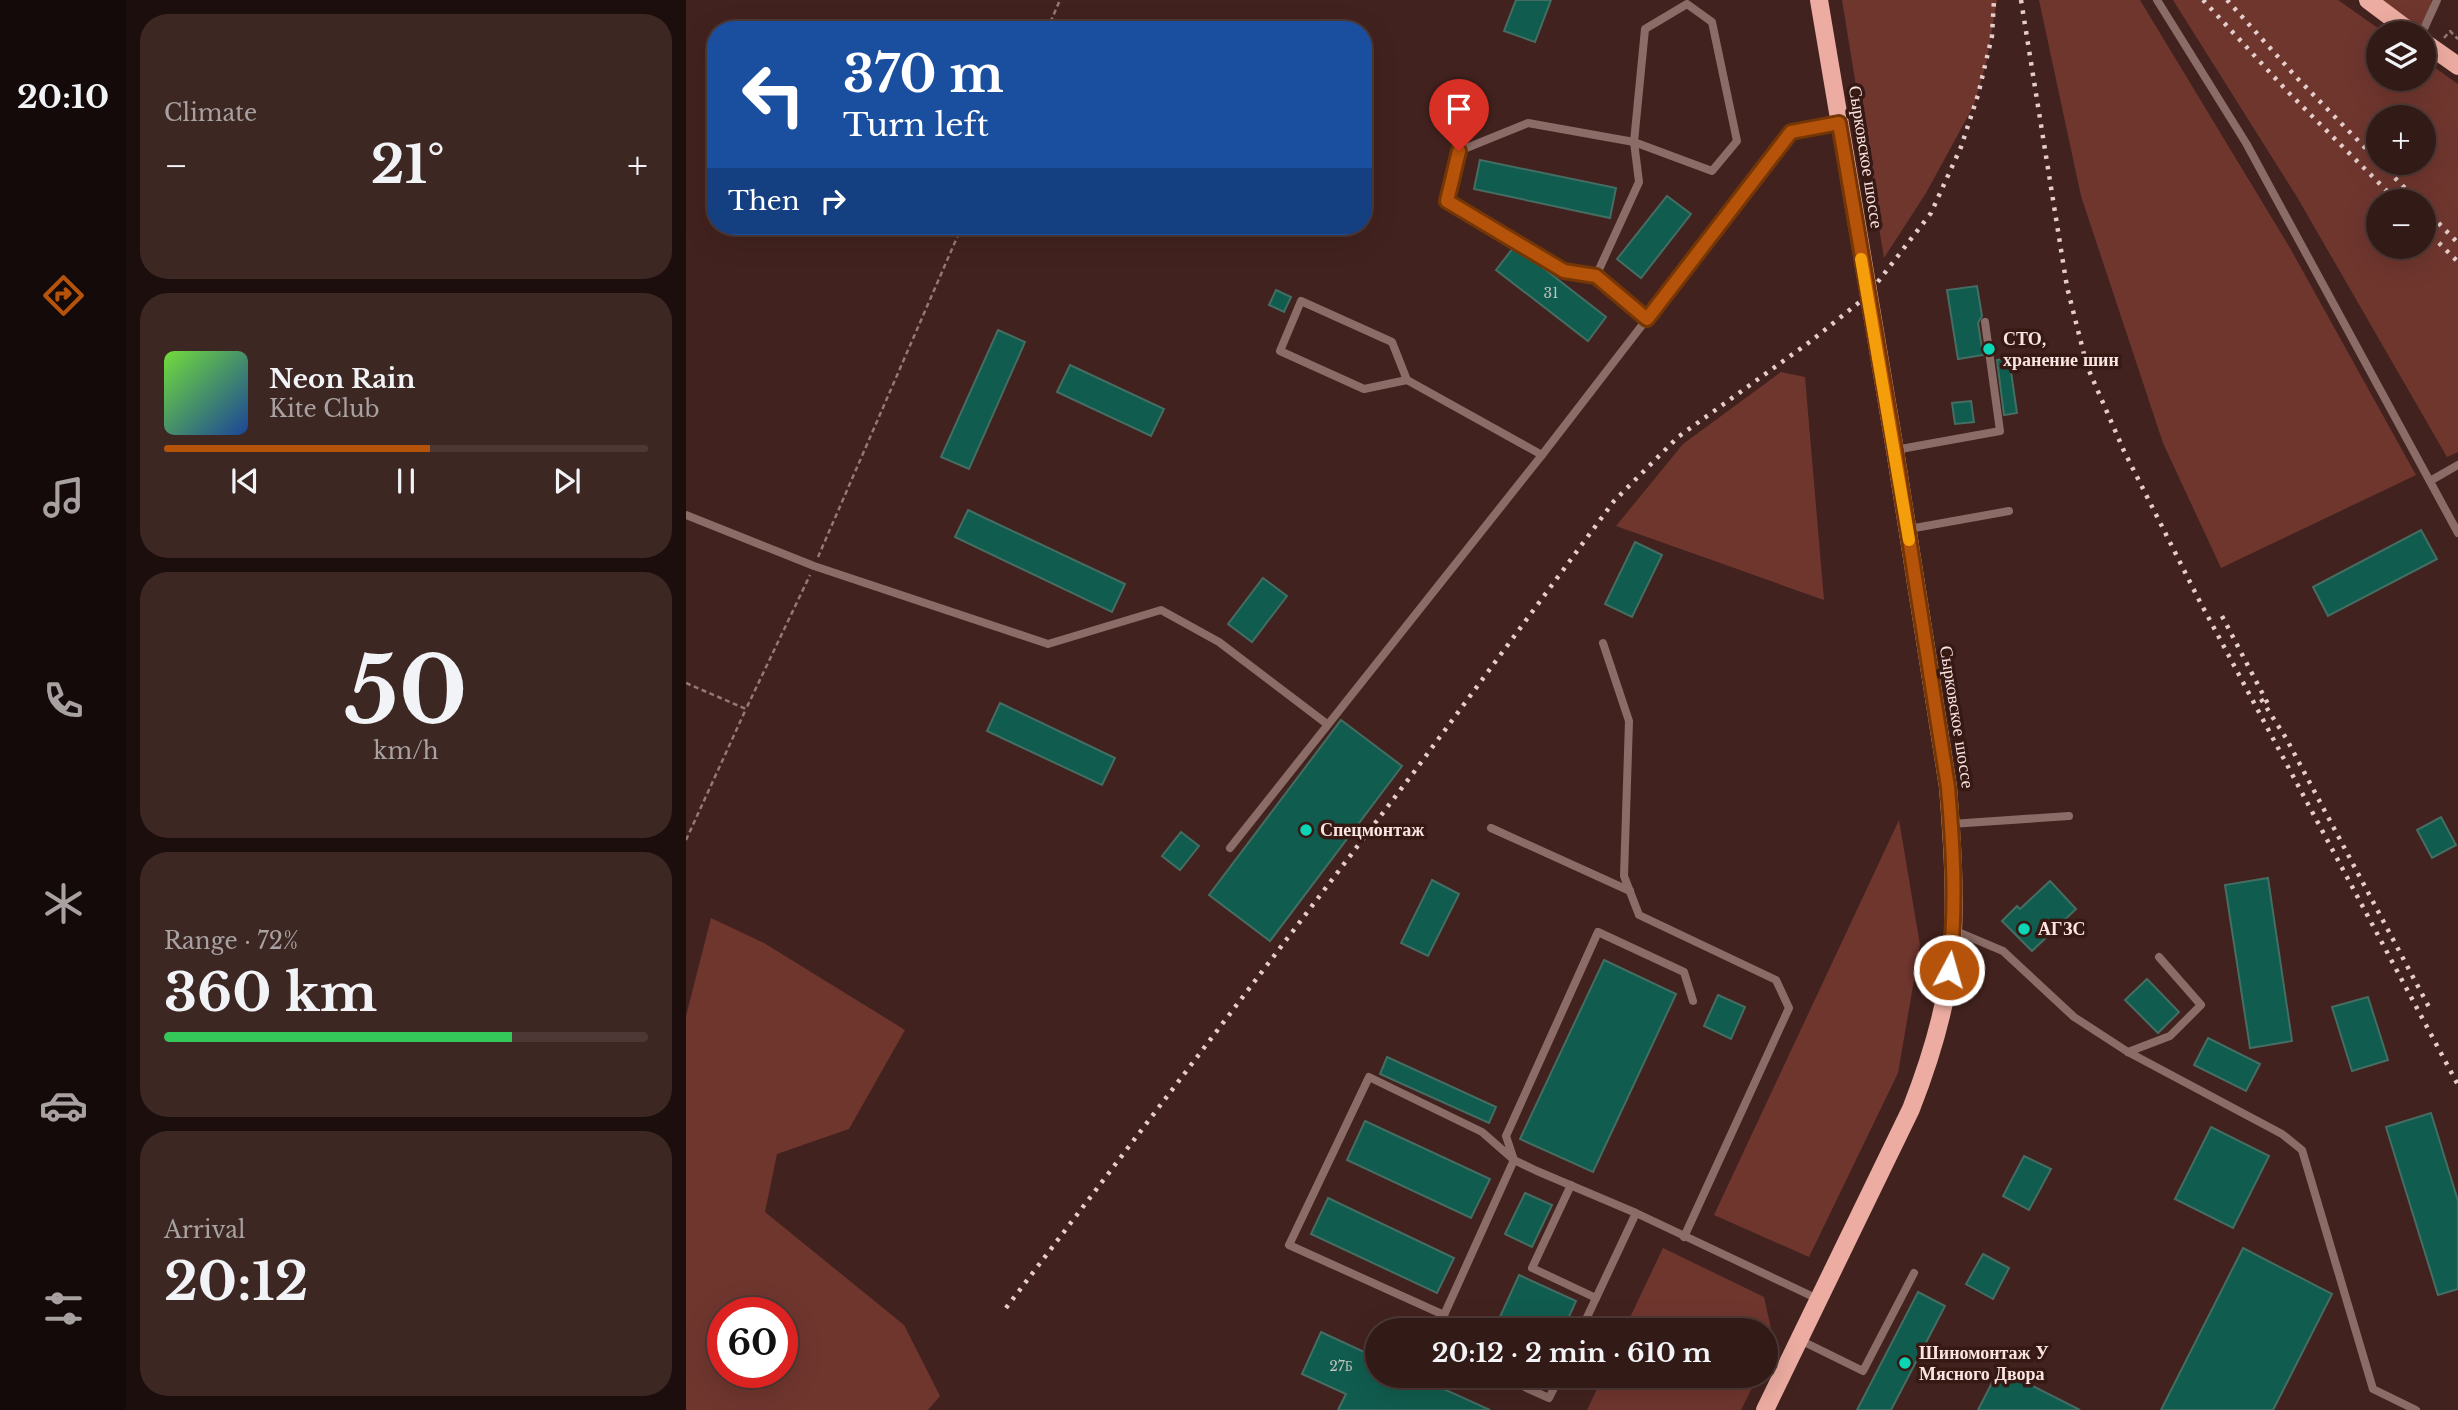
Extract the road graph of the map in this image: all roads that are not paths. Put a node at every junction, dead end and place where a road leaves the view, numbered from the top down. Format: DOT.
graph roads {
  1 [pos="1819,0"];
  2 [pos="2157,0"];
  3 [pos="2368,0"];
  4 [pos="2437,0"];
  5 [pos="2396,21"];
  6 [pos="2427,21"];
  7 [pos="2436,50"];
  8 [pos="2458,66"];
  9 [pos="1839,123"];
  10 [pos="1634,142"];
  11 [pos="1596,276"];
  12 [pos="1647,319"];
  13 [pos="1985,322"];
  14 [pos="1407,380"];
  15 [pos="1895,450"];
  16 [pos="1542,455"];
  17 [pos="2458,465"];
  18 [pos="2430,481"];
  19 [pos="2009,511"];
  20 [pos="686,515"];
  21 [pos="1907,529"];
  22 [pos="2458,533"];
  23 [pos="1603,643"];
  24 [pos="1327,724"];
  25 [pos="2070,816"];
  26 [pos="1951,824"];
  27 [pos="1491,828"];
  28 [pos="1230,848"];
  29 [pos="1630,891"];
  30 [pos="1952,930"];
  31 [pos="2160,957"];
  32 [pos="1693,1002"];
  33 [pos="2129,1052"];
  34 [pos="1514,1160"];
  35 [pos="1571,1185"];
  36 [pos="1636,1213"];
  37 [pos="1685,1237"];
  38 [pos="1914,1273"];
  39 [pos="1596,1298"];
  40 [pos="1820,1300"];
  41 [pos="1444,1315"];
  42 [pos="1445,1318"];
  43 [pos="1587,1318"];
  44 [pos="1800,1340"];
  45 [pos="1527,1388"];
  46 [pos="1554,1388"];
  47 [pos="1765,1410"];
  48 [pos="2416,1410"];
  1 -- 9 [label="main road, Сырковское шоссе"];
  2 -- 18 [label="lane"];
  3 -- 5 [label="main road"];
  4 -- 6 [label="lane"];
  7 -- 8 [label="main road"];
  9 -- 12 [label="lane"];
  9 -- 15 [label="main road, Сырковское шоссе"];
  10 -- 10 [label="lane"];
  10 -- 11 [label="lane"];
  10 -- 11 [label="lane"];
  11 -- 12 [label="lane"];
  12 -- 16 [label="lane"];
  13 -- 15 [label="lane"];
  14 -- 14 [label="lane"];
  14 -- 16 [label="lane"];
  15 -- 21 [label="main road, Сырковское шоссе"];
  16 -- 24 [label="lane"];
  17 -- 18 [label="lane"];
  18 -- 22 [label="lane"];
  19 -- 21 [label="lane"];
  20 -- 24 [label="lane"];
  21 -- 26 [label="main road, Сырковское шоссе"];
  23 -- 29 [label="lane"];
  24 -- 28 [label="lane"];
  25 -- 26 [label="lane"];
  26 -- 30 [label="main road, Сырковское шоссе"];
  27 -- 29 [label="lane"];
  29 -- 37 [label="lane"];
  30 -- 33 [label="lane"];
  30 -- 40 [label="main road, Сырковское шоссе"];
  31 -- 33 [label="lane"];
  32 -- 34 [label="lane"];
  33 -- 48 [label="lane"];
  34 -- 35 [label="lane"];
  34 -- 41 [label="lane"];
  34 -- 41 [label="lane"];
  35 -- 36 [label="lane"];
  35 -- 39 [label="lane"];
  36 -- 37 [label="lane"];
  36 -- 39 [label="lane"];
  37 -- 40 [label="lane"];
  38 -- 44 [label="lane"];
  39 -- 43 [label="lane"];
  40 -- 44 [label="main road, Сырковское шоссе"];
  41 -- 42 [label="lane"];
  44 -- 47 [label="main road, Сырковское шоссе"];
  45 -- 46 [label="lane"];
}
